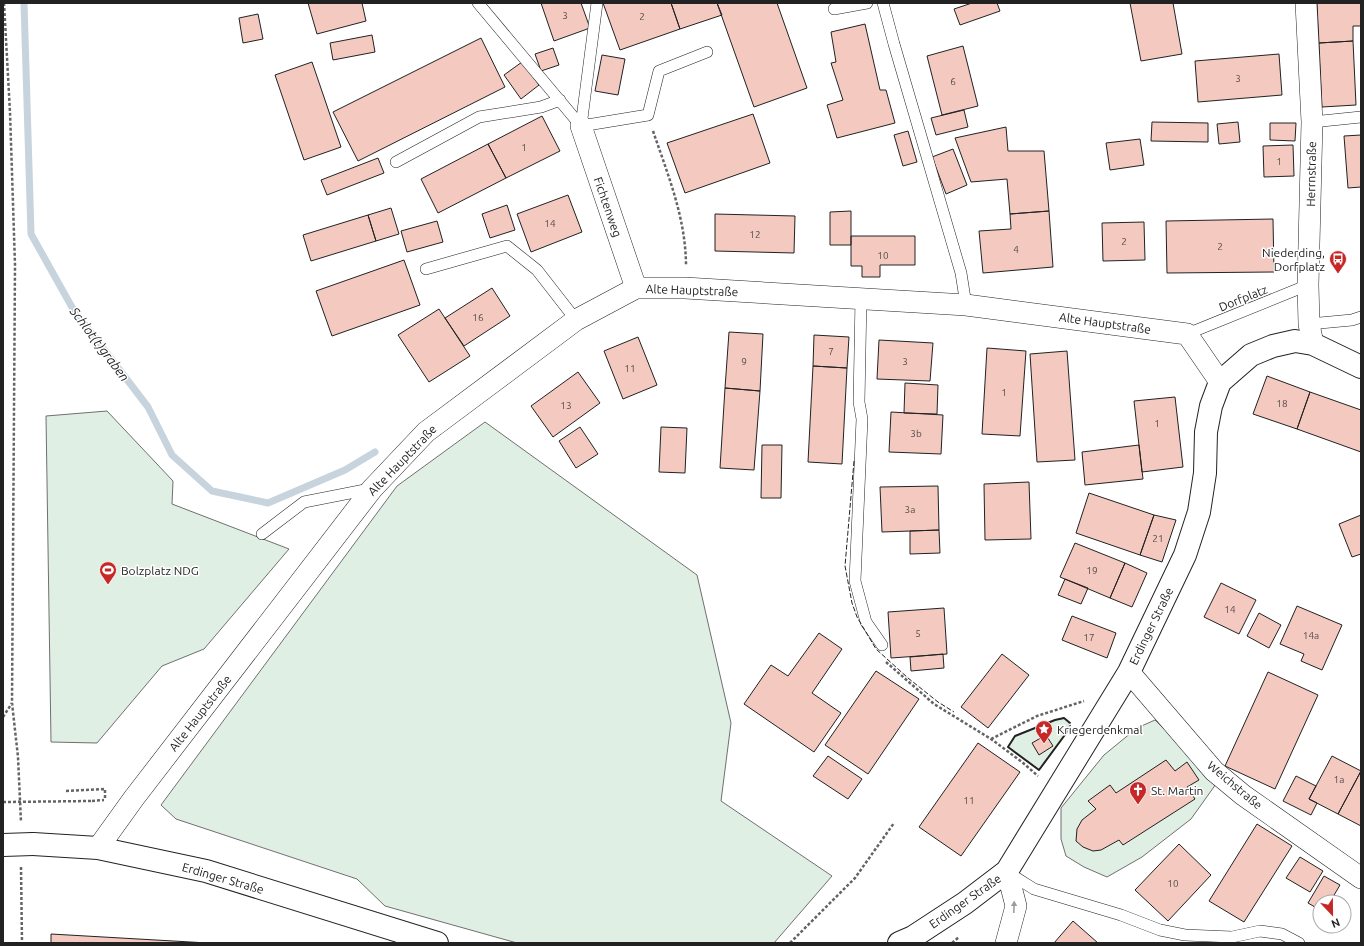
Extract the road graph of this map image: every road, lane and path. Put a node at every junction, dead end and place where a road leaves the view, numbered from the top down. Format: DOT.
graph roads {
  1 [pos="4,3"];
  2 [pos="478,3"];
  3 [pos="597,3"];
  4 [pos="866,3"];
  5 [pos="883,3"];
  6 [pos="1306,3"];
  7 [pos="834,8"];
  8 [pos="707,52"];
  9 [pos="560,100"];
  10 [pos="648,115"];
  11 [pos="1361,117"];
  12 [pos="1312,122"];
  13 [pos="581,126"];
  14 [pos="396,162"];
  15 [pos="426,269"];
  16 [pos="1308,285"];
  17 [pos="636,288"];
  18 [pos="685,288"];
  19 [pos="861,298"];
  20 [pos="966,305"];
  21 [pos="1361,317"];
  22 [pos="576,320"];
  23 [pos="1187,334"];
  24 [pos="1311,334"];
  25 [pos="1361,367"];
  26 [pos="1220,382"];
  27 [pos="372,489"];
  28 [pos="262,534"];
  29 [pos="882,645"];
  30 [pos="884,660"];
  31 [pos="1128,672"];
  32 [pos="1112,698"];
  33 [pos="12,703"];
  34 [pos="3,717"];
  35 [pos="991,739"];
  36 [pos="66,791"];
  37 [pos="1055,791"];
  38 [pos="105,795"];
  39 [pos="92,801"];
  40 [pos="3,802"];
  41 [pos="21,823"];
  42 [pos="894,823"];
  43 [pos="3,845"];
  44 [pos="98,848"];
  45 [pos="21,863"];
  46 [pos="1007,871"];
  47 [pos="1361,878"];
  48 [pos="962,934"];
  49 [pos="1188,939"];
  50 [pos="22,943"];
  51 [pos="437,943"];
  52 [pos="790,943"];
  53 [pos="899,943"];
  54 [pos="952,943"];
  55 [pos="1006,943"];
  56 [pos="1299,943"];
  1 -- 33 [label="path"];
  2 -- 9 [label="lane, Fichtenweg"];
  3 -- 13 [label="lane, Fichtenweg"];
  4 -- 7 [label="lane"];
  5 -- 20 [label="lane"];
  6 -- 12 [label="street, Herrnstraße"];
  8 -- 10 [label="lane"];
  9 -- 13 [label="lane, Fichtenweg"];
  9 -- 14 [label="lane"];
  10 -- 13 [label="lane"];
  10 -- 18 [label="path"];
  11 -- 12 [label="lane"];
  12 -- 16 [label="street, Herrnstraße"];
  13 -- 17 [label="street, Fichtenweg"];
  15 -- 22 [label="lane"];
  16 -- 23 [label="lane, Dorfplatz"];
  16 -- 24 [label="street, Herrnstraße"];
  17 -- 18 [label="street, Alte Hauptstraße"];
  17 -- 22 [label="street, Alte Hauptstraße"];
  18 -- 19 [label="street, Alte Hauptstraße"];
  19 -- 20 [label="street, Alte Hauptstraße"];
  19 -- 29 [label="lane"];
  20 -- 23 [label="street, Alte Hauptstraße"];
  21 -- 24 [label="lane"];
  22 -- 27 [label="street, Alte Hauptstraße"];
  23 -- 26 [label="street"];
  24 -- 25 [label="street, Erdinger Straße"];
  24 -- 26 [label="street, Erdinger Straße"];
  26 -- 31 [label="street, Erdinger Straße"];
  27 -- 28 [label="lane"];
  27 -- 44 [label="street, Alte Hauptstraße"];
  30 -- 35 [label="path"];
  31 -- 32 [label="street, Erdinger Straße"];
  31 -- 47 [label="street, Weichstraße"];
  32 -- 35 [label="path"];
  32 -- 37 [label="street, Erdinger Straße"];
  33 -- 34 [label="path"];
  33 -- 41 [label="path"];
  35 -- 37 [label="path"];
  36 -- 38 [label="path"];
  37 -- 46 [label="street, Erdinger Straße"];
  39 -- 40 [label="path, bridge"];
  42 -- 52 [label="path"];
  43 -- 44 [label="street, Erdinger Straße, bridge"];
  44 -- 51 [label="street, Erdinger Straße"];
  45 -- 50 [label="path"];
  46 -- 49 [label="lane"];
  46 -- 53 [label="street, Erdinger Straße"];
  55 -- 46 [label="street, one-way"];
  48 -- 54 [label="path"];
  49 -- 56 [label="lane"];
}
